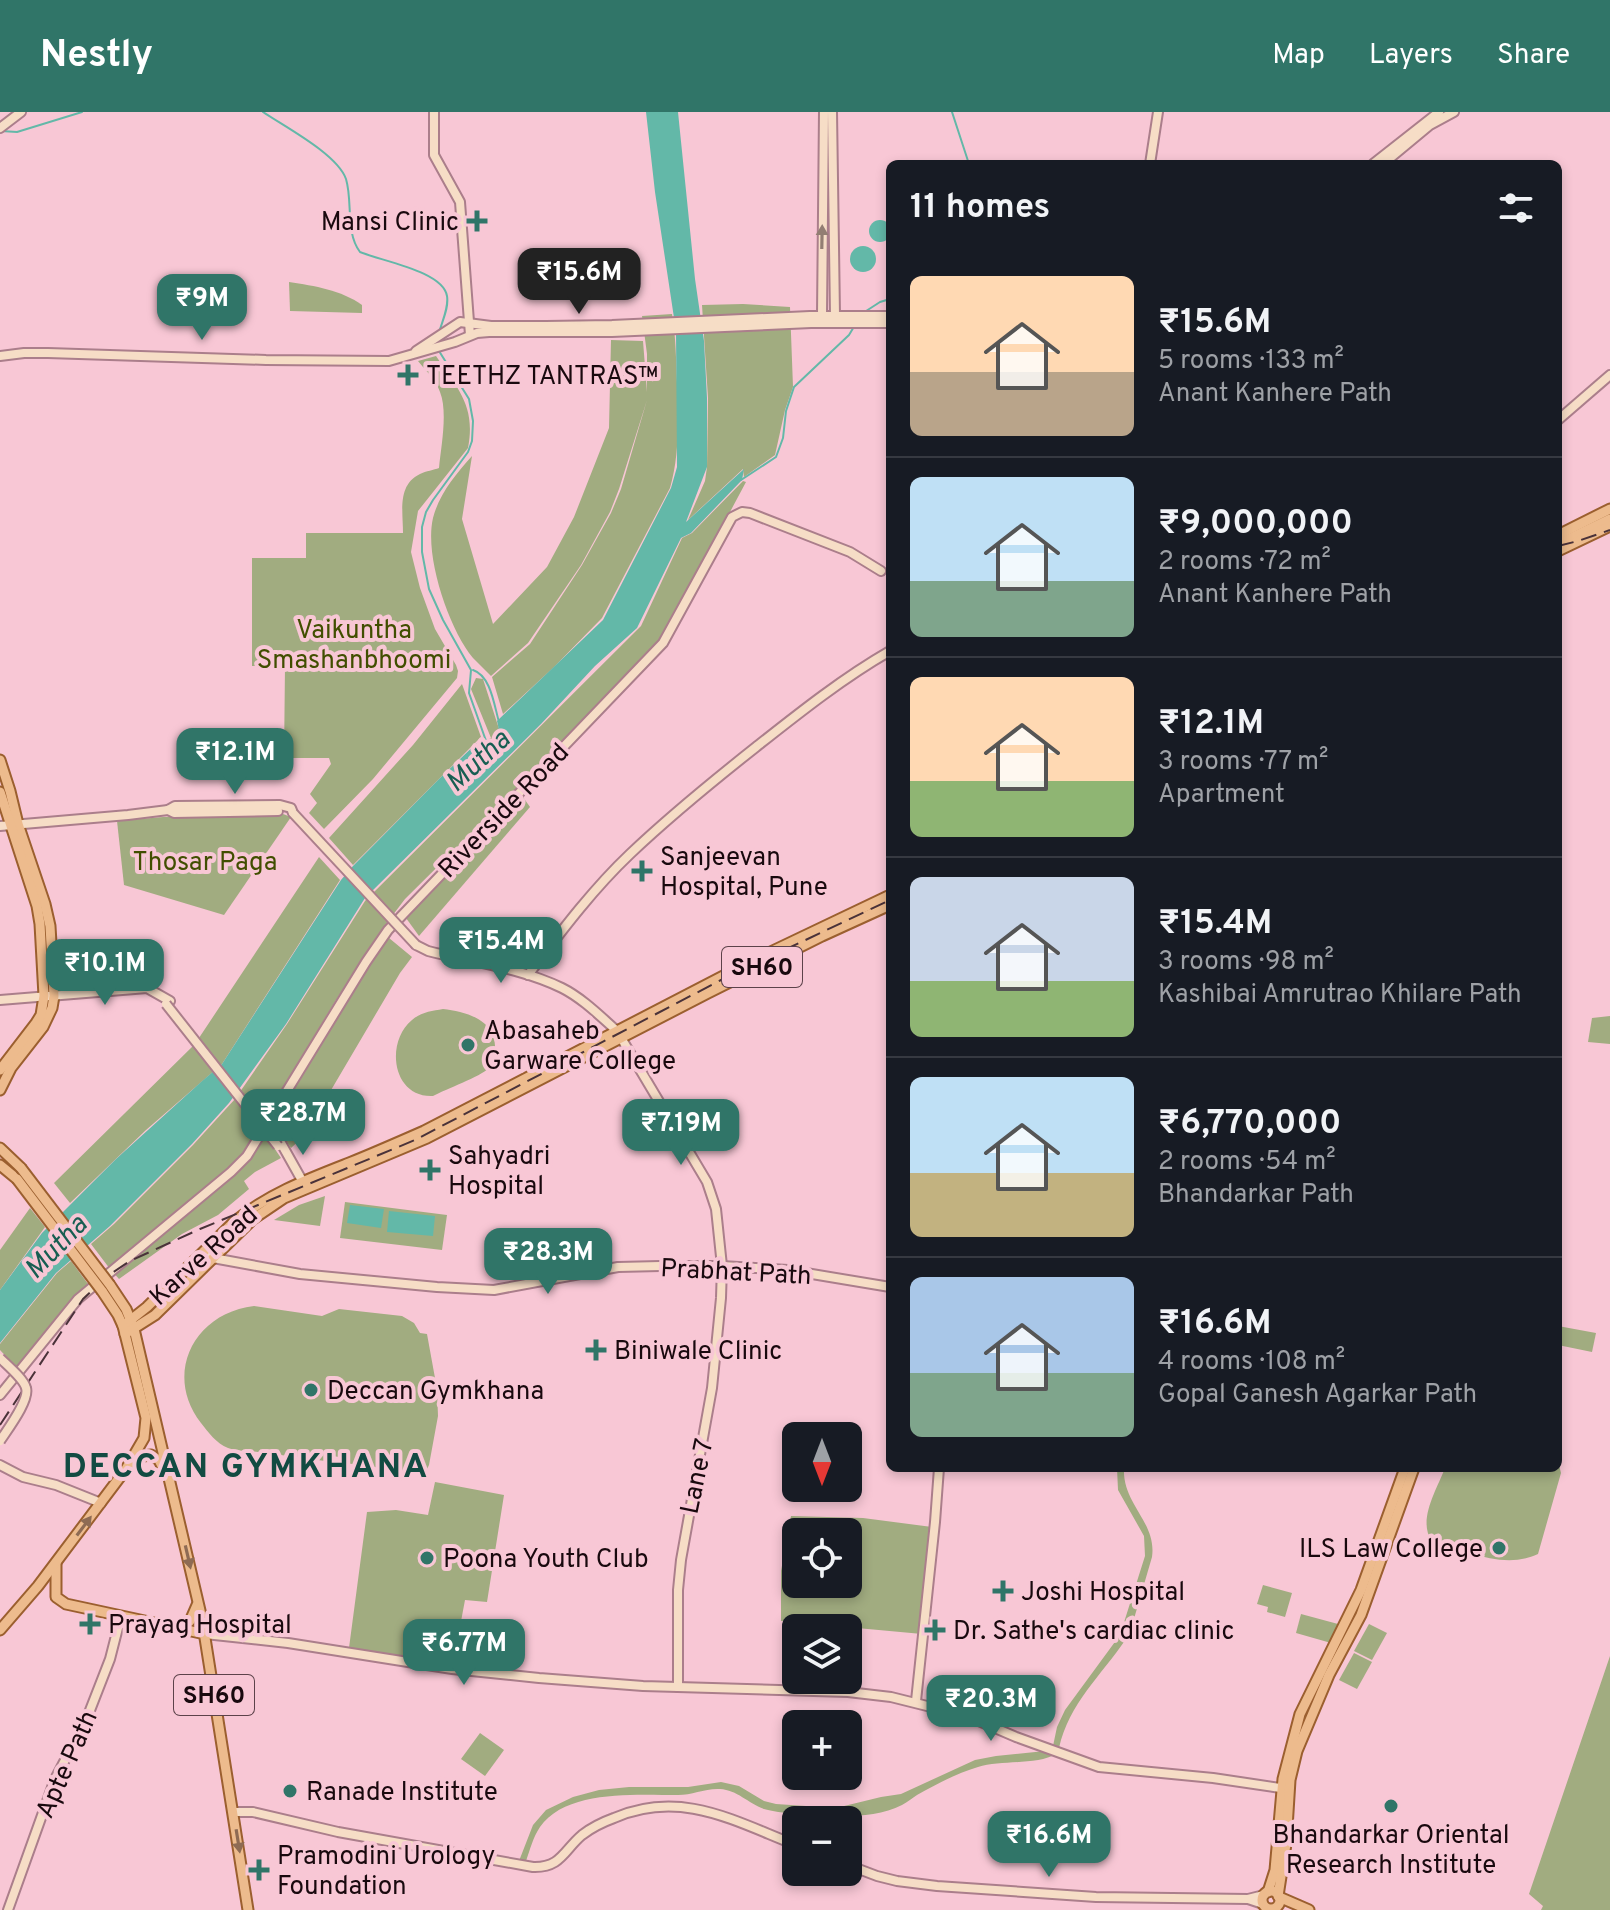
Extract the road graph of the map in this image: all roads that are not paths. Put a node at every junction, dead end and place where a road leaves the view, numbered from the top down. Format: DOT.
graph roads {
  1 [pos="434,112"];
  2 [pos="824,112"];
  3 [pos="832,112"];
  4 [pos="1158,112"];
  5 [pos="1439,112"];
  6 [pos="1454,112"];
  7 [pos="17,115"];
  8 [pos="0,128"];
  9 [pos="827,149"];
  10 [pos="1151,160"];
  11 [pos="1378,160"];
  12 [pos="1388,160"];
  13 [pos="822,315"];
  14 [pos="835,315"];
  15 [pos="886,317"];
  16 [pos="846,318"];
  17 [pos="871,319"];
  18 [pos="784,320"];
  19 [pos="470,322"];
  20 [pos="886,322"];
  21 [pos="612,329"];
  22 [pos="470,335"];
  23 [pos="415,353"];
  24 [pos="0,356"];
  25 [pos="1610,375"];
  26 [pos="1562,417"];
  27 [pos="1610,509"];
  28 [pos="1610,519"];
  29 [pos="1610,526"];
  30 [pos="1562,541"];
  31 [pos="1562,542"];
  32 [pos="1562,542"];
  33 [pos="881,571"];
  34 [pos="886,653"];
  35 [pos="0,760"];
  36 [pos="0,792"];
  37 [pos="9,825"];
  38 [pos="886,897"];
  39 [pos="886,907"];
  40 [pos="528,975"];
  41 [pos="49,996"];
  42 [pos="0,1000"];
  43 [pos="619,1035"];
  44 [pos="0,1070"];
  45 [pos="0,1090"];
  46 [pos="0,1148"];
  47 [pos="0,1165"];
  48 [pos="303,1186"];
  49 [pos="209,1254"];
  50 [pos="722,1266"];
  51 [pos="886,1286"];
  52 [pos="106,1288"];
  53 [pos="121,1301"];
  54 [pos="151,1311"];
  55 [pos="128,1327"];
  56 [pos="137,1347"];
  57 [pos="0,1358"];
  58 [pos="0,1395"];
  59 [pos="0,1441"];
  60 [pos="0,1465"];
  61 [pos="126,1469"];
  62 [pos="939,1472"];
  63 [pos="1404,1472"];
  64 [pos="1413,1472"];
  65 [pos="169,1482"];
  66 [pos="101,1503"];
  67 [pos="56,1562"];
  68 [pos="198,1602"];
  69 [pos="121,1616"];
  70 [pos="178,1628"];
  71 [pos="0,1630"];
  72 [pos="207,1632"];
  73 [pos="678,1687"];
  74 [pos="916,1701"];
  75 [pos="1286,1790"];
  76 [pos="233,1812"];
  77 [pos="782,1840"];
  78 [pos="862,1870"];
  79 [pos="1271,1900"];
  80 [pos="8,1910"];
  81 [pos="248,1910"];
  82 [pos="1309,1910"];
  1 -- 19 [label="street"];
  2 -- 9 [label="street"];
  3 -- 9 [label="street"];
  4 -- 10 [label="street"];
  5 -- 11 [label="street"];
  6 -- 12 [label="street"];
  7 -- 8 [label="street"];
  13 -- 9 [label="street, one-way"];
  9 -- 14 [label="street"];
  13 -- 14 [label="street"];
  13 -- 18 [label="street"];
  14 -- 16 [label="street"];
  15 -- 17 [label="street"];
  16 -- 17 [label="street"];
  16 -- 18 [label="street"];
  17 -- 20 [label="street"];
  18 -- 21 [label="street"];
  19 -- 21 [label="street"];
  19 -- 22 [label="street"];
  19 -- 23 [label="street"];
  21 -- 22 [label="street"];
  22 -- 23 [label="street"];
  23 -- 24 [label="street"];
  25 -- 26 [label="street"];
  27 -- 30 [label="main road"];
  28 -- 31 [label="main road"];
  29 -- 32 [label="main road"];
  33 -- 58 [label="street, Riverside Road"];
  34 -- 40 [label="street"];
  35 -- 37 [label="main road"];
  36 -- 37 [label="main road"];
  37 -- 40 [label="street, Lane 7, bridge"];
  37 -- 41 [label="main road"];
  38 -- 43 [label="main road, Karve Road / SH60"];
  39 -- 43 [label="main road, Karve Road / SH60"];
  40 -- 43 [label="street, Lane 7"];
  41 -- 42 [label="street"];
  41 -- 44 [label="main road"];
  41 -- 45 [label="main road"];
  41 -- 48 [label="street, bridge"];
  43 -- 48 [label="main road, Karve Road / SH60"];
  43 -- 50 [label="street, Lane 7"];
  46 -- 52 [label="main road, bridge"];
  47 -- 52 [label="main road, bridge"];
  48 -- 49 [label="main road, Karve Road / SH60"];
  49 -- 50 [label="street, Prabhat Path"];
  49 -- 54 [label="main road, Karve Road / SH60"];
  50 -- 51 [label="street, Prabhat Path"];
  50 -- 73 [label="street, Lane 7"];
  52 -- 53 [label="main road"];
  52 -- 55 [label="main road"];
  53 -- 54 [label="main road"];
  53 -- 55 [label="main road"];
  54 -- 55 [label="main road, Karve Road / SH60"];
  54 -- 56 [label="main road"];
  55 -- 56 [label="main road, SH60"];
  55 -- 61 [label="main road"];
  56 -- 65 [label="main road, SH60"];
  57 -- 59 [label="street, bridge"];
  60 -- 66 [label="street"];
  61 -- 65 [label="main road"];
  61 -- 66 [label="main road"];
  62 -- 74 [label="street"];
  63 -- 75 [label="main road"];
  64 -- 75 [label="main road"];
  65 -- 68 [label="main road, SH60, one-way"];
  67 -- 66 [label="main road, one-way"];
  67 -- 69 [label="main road"];
  67 -- 71 [label="main road"];
  68 -- 70 [label="main road"];
  68 -- 72 [label="main road, SH60"];
  69 -- 70 [label="main road"];
  69 -- 80 [label="street, Apte Path"];
  70 -- 72 [label="main road"];
  72 -- 73 [label="street"];
  72 -- 76 [label="main road, SH60"];
  73 -- 74 [label="street"];
  74 -- 75 [label="street"];
  75 -- 79 [label="main road"];
  76 -- 77 [label="street"];
  76 -- 81 [label="main road, SH60, one-way"];
  78 -- 79 [label="street"];
  79 -- 82 [label="main road"];
}
